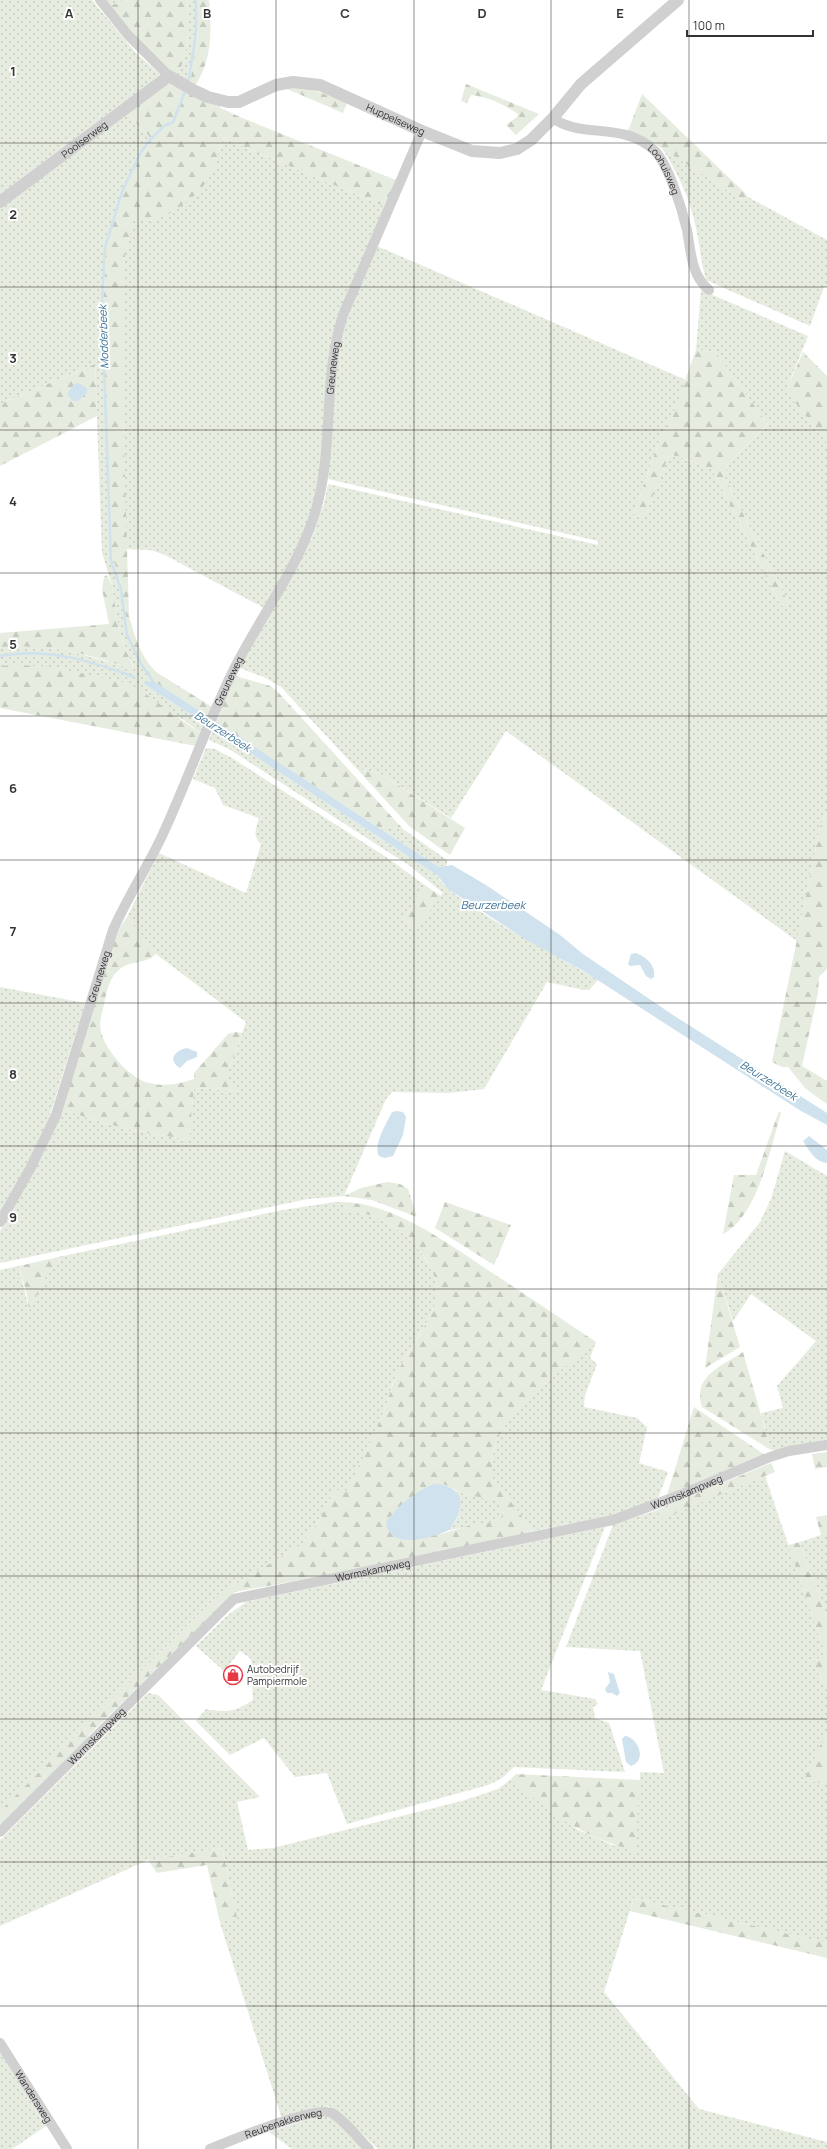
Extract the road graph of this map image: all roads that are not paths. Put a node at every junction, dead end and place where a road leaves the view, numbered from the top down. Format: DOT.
graph roads {
  1 [pos="100,0"];
  2 [pos="678,0"];
  3 [pos="169,76"];
  4 [pos="553,118"];
  5 [pos="422,131"];
  6 [pos="0,202"];
  7 [pos="709,290"];
  8 [pos="0,1222"];
  9 [pos="827,1445"];
  10 [pos="0,1832"];
  11 [pos="0,2043"];
  12 [pos="67,2149"];
  13 [pos="210,2149"];
  14 [pos="369,2149"];
  1 -- 3 [label="street, Huppelseweg"];
  2 -- 4 [label="street, Huppelseweg"];
  3 -- 5 [label="street, Huppelseweg"];
  3 -- 6 [label="street, Poolserweg"];
  4 -- 5 [label="street, Huppelseweg"];
  4 -- 7 [label="street, Loohuisweg"];
  5 -- 8 [label="street, Greuneweg"];
  9 -- 10 [label="street, Wormskampweg"];
  11 -- 12 [label="street, Wandersweg"];
  13 -- 14 [label="street, Reubenakkerweg"];
}
